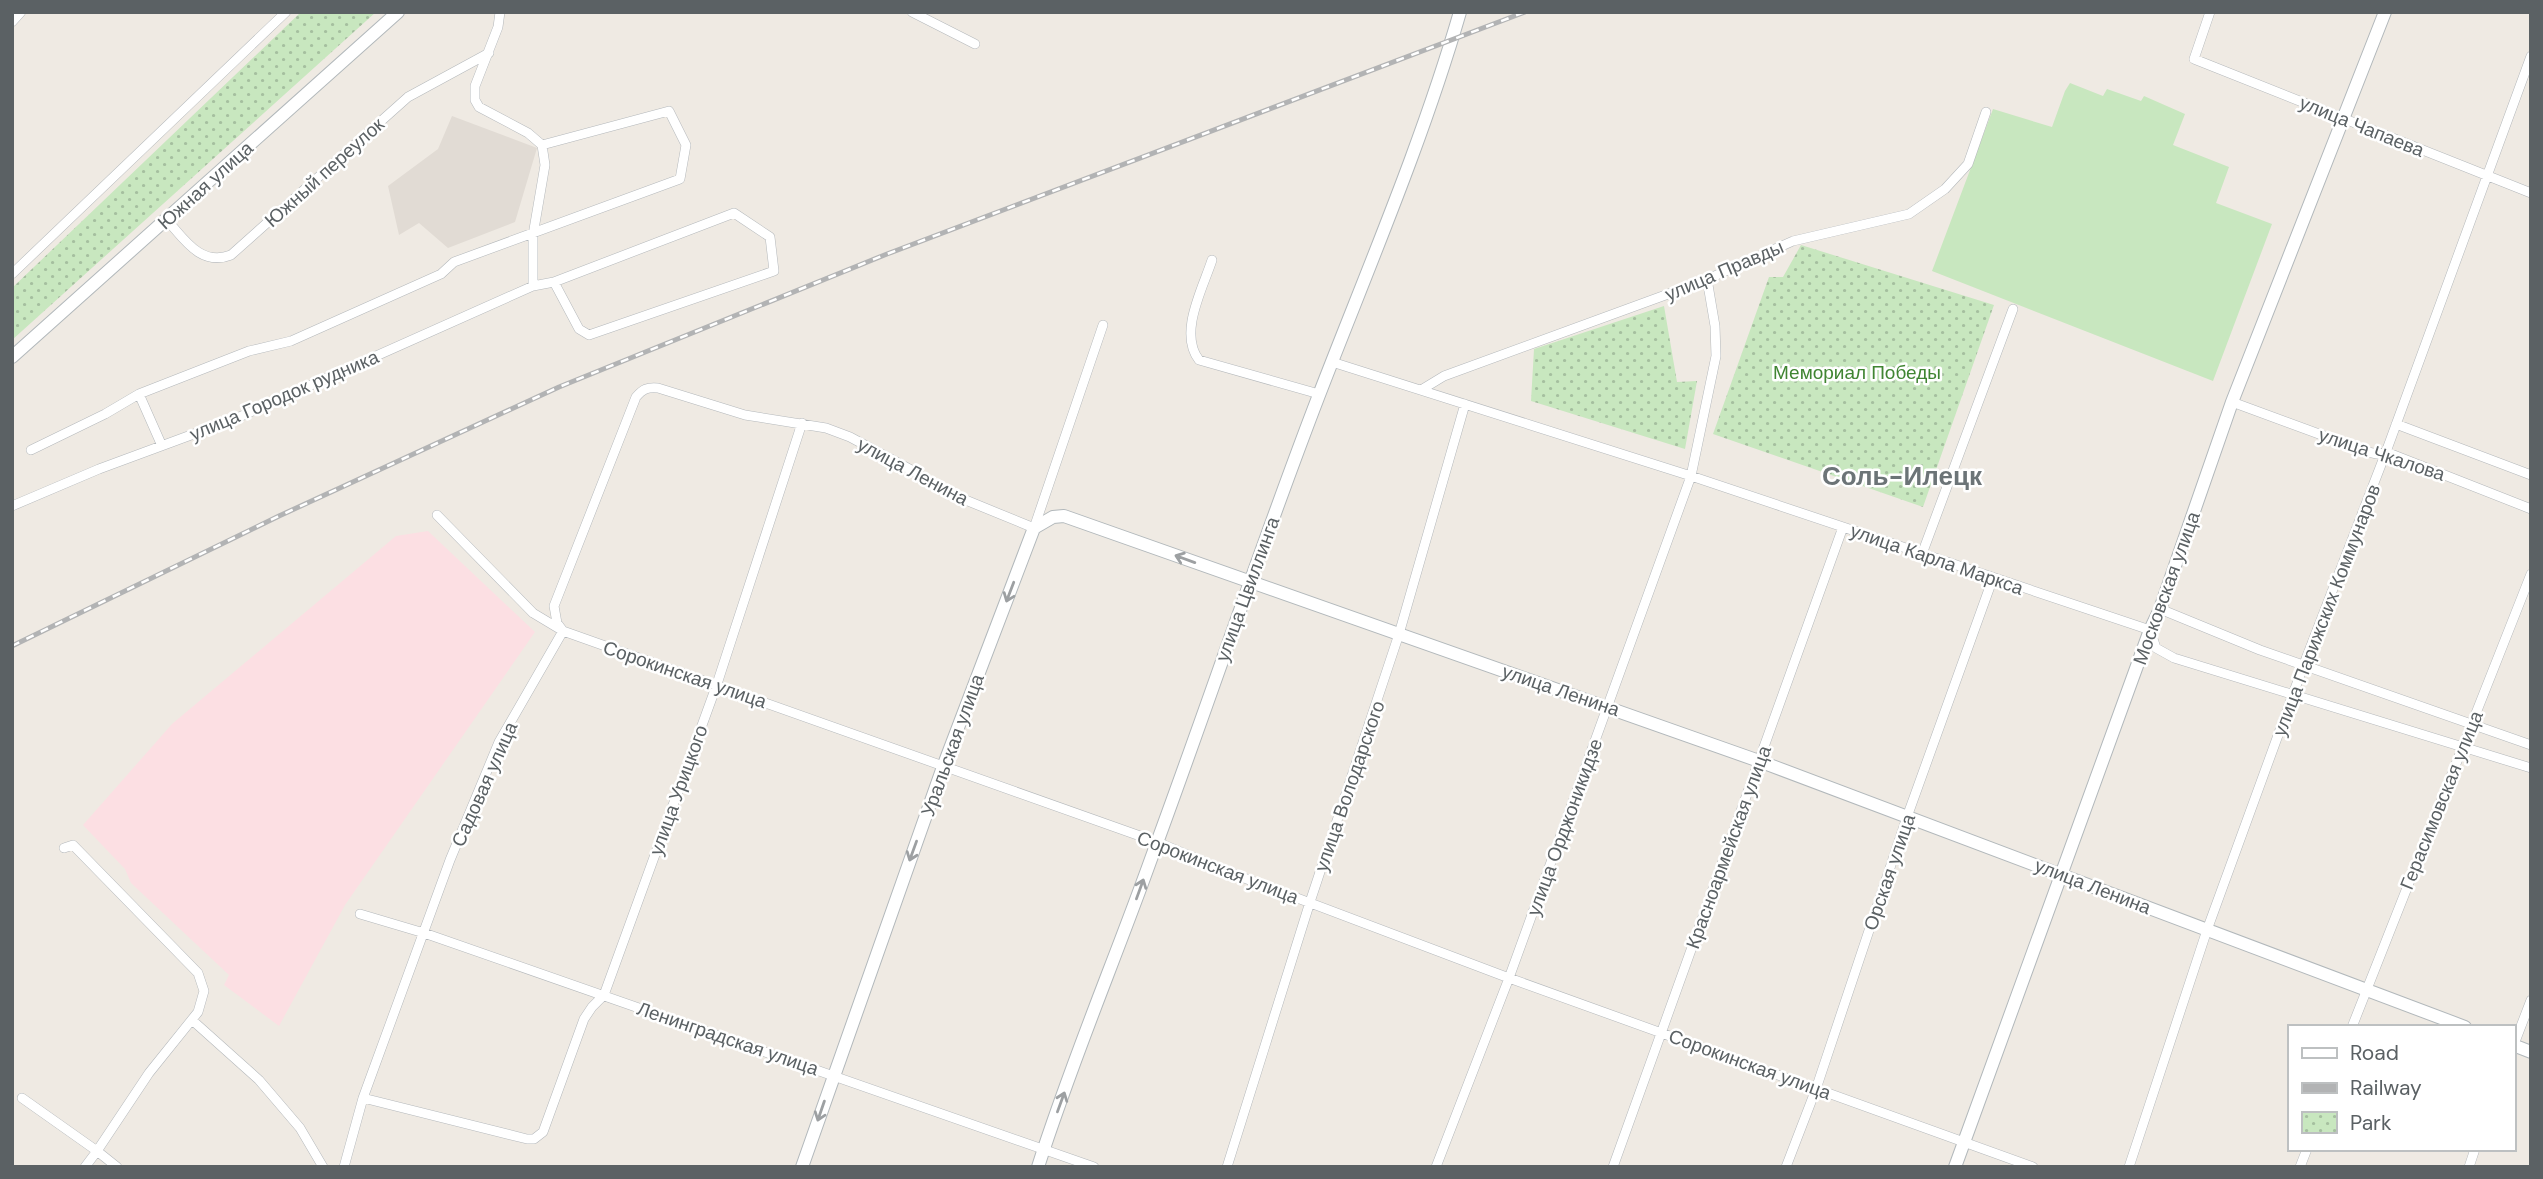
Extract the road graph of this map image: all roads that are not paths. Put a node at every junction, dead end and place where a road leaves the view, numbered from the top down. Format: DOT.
graph roads {
  1 [pos="21,12"];
  2 [pos="286,12"];
  3 [pos="398,12"];
  4 [pos="500,12"];
  5 [pos="912,12"];
  6 [pos="1460,12"];
  7 [pos="2210,12"];
  8 [pos="2385,12"];
  9 [pos="12,22"];
  10 [pos="975,44"];
  11 [pos="489,53"];
  12 [pos="2531,56"];
  13 [pos="1986,112"];
  14 [pos="2344,119"];
  15 [pos="542,145"];
  16 [pos="2487,176"];
  17 [pos="2531,193"];
  18 [pos="167,220"];
  19 [pos="533,235"];
  20 [pos="1212,260"];
  21 [pos="12,274"];
  22 [pos="1707,279"];
  23 [pos="554,282"];
  24 [pos="533,286"];
  25 [pos="2013,309"];
  26 [pos="1103,324"];
  27 [pos="12,357"];
  28 [pos="1332,362"];
  29 [pos="1421,390"];
  30 [pos="139,394"];
  31 [pos="1319,394"];
  32 [pos="2232,402"];
  33 [pos="1465,404"];
  34 [pos="802,423"];
  35 [pos="2396,424"];
  36 [pos="162,446"];
  37 [pos="31,450"];
  38 [pos="2386,452"];
  39 [pos="2531,475"];
  40 [pos="1691,476"];
  41 [pos="12,506"];
  42 [pos="2531,509"];
  43 [pos="437,515"];
  44 [pos="1843,527"];
  45 [pos="1034,528"];
  46 [pos="1922,554"];
  47 [pos="2531,574"];
  48 [pos="1993,578"];
  49 [pos="1249,583"];
  50 [pos="2160,609"];
  51 [pos="2150,630"];
  52 [pos="563,631"];
  53 [pos="1399,634"];
  54 [pos="2304,664"];
  55 [pos="717,684"];
  56 [pos="2292,696"];
  57 [pos="1607,706"];
  58 [pos="2471,724"];
  59 [pos="2531,745"];
  60 [pos="2464,746"];
  61 [pos="1759,761"];
  62 [pos="943,767"];
  63 [pos="2531,768"];
  64 [pos="1907,817"];
  65 [pos="1157,842"];
  66 [pos="64,848"];
  67 [pos="2061,874"];
  68 [pos="1310,902"];
  69 [pos="360,914"];
  70 [pos="2207,930"];
  71 [pos="424,933"];
  72 [pos="1509,978"];
  73 [pos="2366,989"];
  74 [pos="604,995"];
  75 [pos="2531,1000"];
  76 [pos="192,1020"];
  77 [pos="2353,1025"];
  78 [pos="2460,1025"];
  79 [pos="1663,1032"];
  80 [pos="2515,1041"];
  81 [pos="833,1075"];
  82 [pos="1816,1089"];
  83 [pos="22,1098"];
  84 [pos="363,1098"];
  85 [pos="1964,1142"];
  86 [pos="1044,1148"];
  87 [pos="97,1151"];
  88 [pos="85,1167"];
  89 [pos="117,1167"];
  90 [pos="323,1167"];
  91 [pos="344,1167"];
  92 [pos="802,1167"];
  93 [pos="1038,1167"];
  94 [pos="1094,1167"];
  95 [pos="1227,1167"];
  96 [pos="1436,1167"];
  97 [pos="1613,1167"];
  98 [pos="1786,1167"];
  99 [pos="1955,1167"];
  100 [pos="2033,1167"];
  101 [pos="2129,1167"];
  1 -- 9 [label="street"];
  2 -- 21 [label="street"];
  3 -- 18 [label="street, Южная улица"];
  4 -- 11 [label="street"];
  5 -- 10 [label="street"];
  6 -- 28 [label="street, улица Цвиллинга"];
  7 -- 14 [label="street, улица Чапаева"];
  8 -- 14 [label="street, Московская улица"];
  11 -- 15 [label="street"];
  11 -- 18 [label="street, Южный переулок"];
  12 -- 16 [label="street, улица Парижских Коммунаров"];
  13 -- 22 [label="street, улица Правды"];
  14 -- 16 [label="street, улица Чапаева"];
  14 -- 32 [label="street, Московская улица"];
  15 -- 19 [label="street"];
  15 -- 19 [label="street"];
  16 -- 17 [label="street, улица Чапаева"];
  16 -- 35 [label="street, улица Парижских Коммунаров"];
  18 -- 27 [label="street, Южная улица"];
  19 -- 24 [label="street"];
  19 -- 30 [label="street"];
  20 -- 31 [label="street"];
  22 -- 29 [label="street, улица Правды"];
  22 -- 40 [label="street, улица Орджоникидзе"];
  23 -- 23 [label="street, улица Городок рудника"];
  23 -- 24 [label="street, улица Городок рудника"];
  24 -- 36 [label="street, улица Городок рудника"];
  25 -- 46 [label="street"];
  26 -- 45 [label="street, Уральская улица"];
  28 -- 29 [label="street, улица Карла Маркса"];
  28 -- 31 [label="street, улица Цвиллинга"];
  29 -- 33 [label="street, улица Карла Маркса"];
  30 -- 36 [label="street"];
  30 -- 37 [label="street"];
  31 -- 49 [label="street, улица Цвиллинга"];
  32 -- 38 [label="street, улица Чкалова"];
  32 -- 50 [label="street, Московская улица"];
  33 -- 40 [label="street, улица Карла Маркса"];
  33 -- 53 [label="street, улица Володарского"];
  34 -- 45 [label="street, улица Ленина"];
  34 -- 52 [label="street, улица Ленина"];
  34 -- 55 [label="street, улица Урицкого"];
  35 -- 38 [label="street, улица Парижских Коммунаров"];
  35 -- 39 [label="street, улица Чкалова"];
  36 -- 41 [label="street, улица Городок рудника"];
  38 -- 42 [label="street, улица Чкалова"];
  38 -- 54 [label="street, улица Парижских Коммунаров"];
  40 -- 44 [label="street, улица Карла Маркса"];
  40 -- 57 [label="street, улица Орджоникидзе"];
  43 -- 52 [label="street, Сорокинская улица"];
  44 -- 46 [label="street, улица Карла Маркса"];
  44 -- 61 [label="street, Красноармейская улица"];
  49 -- 45 [label="street, улица Ленина, one-way"];
  45 -- 62 [label="street, Уральская улица, one-way"];
  46 -- 48 [label="street, улица Карла Маркса"];
  47 -- 58 [label="street, Герасимовская улица"];
  48 -- 51 [label="street, улица Карла Маркса"];
  48 -- 64 [label="street, Орская улица"];
  49 -- 53 [label="street, улица Ленина"];
  49 -- 65 [label="street, улица Цвиллинга"];
  50 -- 51 [label="street, Московская улица"];
  50 -- 54 [label="street"];
  51 -- 56 [label="street"];
  51 -- 67 [label="street, Московская улица"];
  52 -- 55 [label="street, Сорокинская улица"];
  52 -- 71 [label="street, Садовая улица"];
  53 -- 57 [label="street, улица Ленина"];
  53 -- 68 [label="street, улица Володарского"];
  54 -- 56 [label="street, улица Парижских Коммунаров"];
  54 -- 58 [label="street"];
  55 -- 62 [label="street, Сорокинская улица"];
  55 -- 74 [label="street, улица Урицкого"];
  56 -- 60 [label="street"];
  56 -- 70 [label="street, улица Парижских Коммунаров"];
  57 -- 61 [label="street, улица Ленина"];
  57 -- 72 [label="street, улица Орджоникидзе"];
  58 -- 59 [label="street"];
  58 -- 60 [label="street, Герасимовская улица"];
  60 -- 63 [label="street"];
  60 -- 73 [label="street, Герасимовская улица"];
  61 -- 64 [label="street, улица Ленина"];
  61 -- 79 [label="street, Красноармейская улица"];
  62 -- 65 [label="street, Сорокинская улица"];
  62 -- 81 [label="street, Уральская улица, one-way"];
  64 -- 67 [label="street, улица Ленина"];
  64 -- 82 [label="street, Орская улица"];
  65 -- 68 [label="street, Сорокинская улица"];
  86 -- 65 [label="street, улица Цвиллинга, one-way"];
  66 -- 76 [label="street"];
  67 -- 70 [label="street, улица Ленина"];
  67 -- 85 [label="street, Московская улица"];
  68 -- 72 [label="street, Сорокинская улица"];
  68 -- 95 [label="street, улица Володарского"];
  69 -- 71 [label="street, Ленинградская улица"];
  70 -- 73 [label="street, улица Ленина"];
  70 -- 101 [label="street, улица Парижских Коммунаров"];
  71 -- 74 [label="street, Ленинградская улица"];
  71 -- 84 [label="street, Садовая улица"];
  72 -- 79 [label="street, Сорокинская улица"];
  72 -- 96 [label="street, улица Орджоникидзе"];
  73 -- 77 [label="street, Герасимовская улица"];
  73 -- 78 [label="street, улица Ленина"];
  74 -- 81 [label="street, Ленинградская улица"];
  74 -- 84 [label="street, улица Урицкого"];
  75 -- 80 [label="street"];
  76 -- 87 [label="street"];
  76 -- 90 [label="street"];
  79 -- 82 [label="street, Сорокинская улица"];
  79 -- 97 [label="street, Красноармейская улица"];
  81 -- 86 [label="street, Ленинградская улица"];
  81 -- 92 [label="street, Уральская улица, one-way"];
  82 -- 85 [label="street, Сорокинская улица"];
  82 -- 98 [label="street, Орская улица"];
  83 -- 87 [label="street"];
  84 -- 91 [label="street, Садовая улица"];
  85 -- 99 [label="street, Московская улица"];
  85 -- 100 [label="street, Сорокинская улица"];
  86 -- 93 [label="street, улица Цвиллинга"];
  86 -- 94 [label="street, Ленинградская улица"];
  87 -- 88 [label="street"];
  87 -- 89 [label="street"];
}
